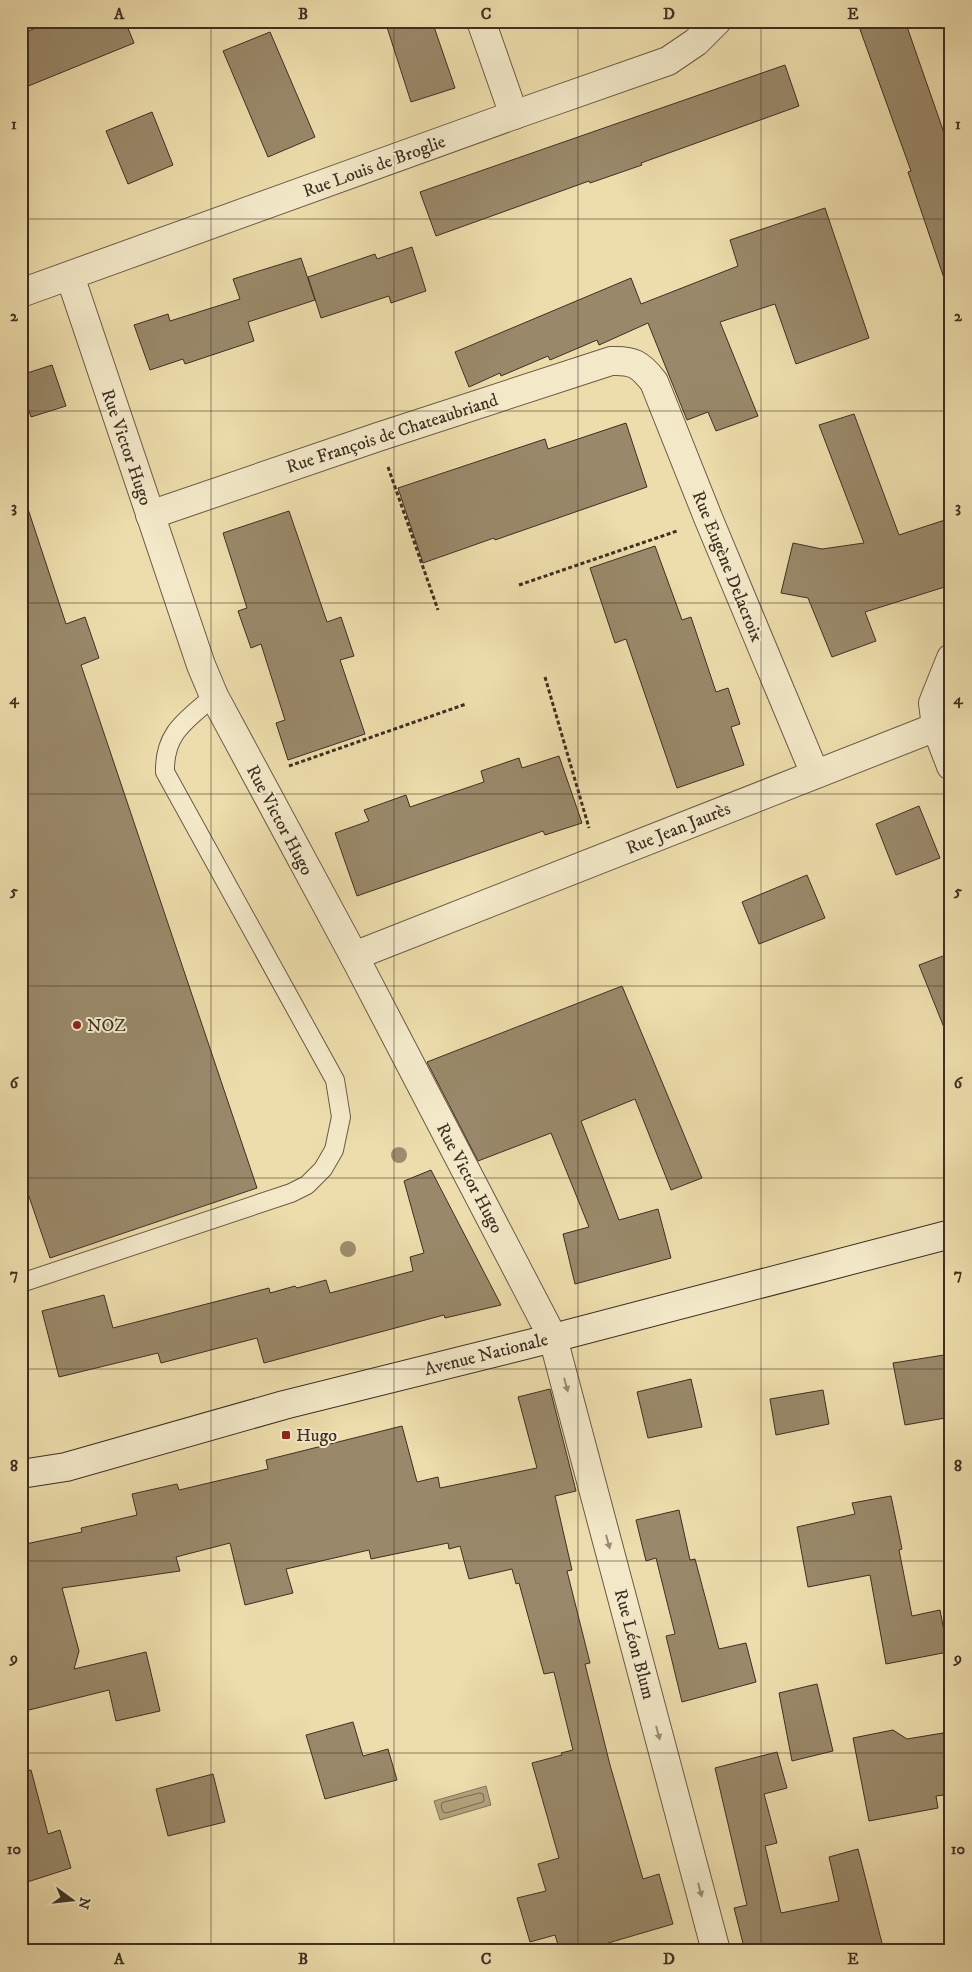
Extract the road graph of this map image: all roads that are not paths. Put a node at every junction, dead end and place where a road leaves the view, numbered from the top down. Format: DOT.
graph roads {
  1 [pos="482,21"];
  2 [pos="717,21"];
  3 [pos="514,115"];
  4 [pos="70,276"];
  5 [pos="21,293"];
  6 [pos="635,363"];
  7 [pos="150,515"];
  8 [pos="951,658"];
  9 [pos="214,696"];
  10 [pos="936,727"];
  11 [pos="951,766"];
  12 [pos="815,774"];
  13 [pos="354,956"];
  14 [pos="951,1234"];
  15 [pos="21,1283"];
  16 [pos="553,1338"];
  17 [pos="21,1474"];
  18 [pos="716,1951"];
  1 -- 3 [label="street"];
  2 -- 3 [label="street, Rue Louis de Broglie"];
  3 -- 4 [label="street, Rue Louis de Broglie"];
  4 -- 5 [label="street, Rue Louis de Broglie"];
  4 -- 7 [label="street, Rue Victor Hugo"];
  6 -- 7 [label="street, Rue François de Chateaubriand"];
  6 -- 12 [label="street, Rue Eugène Delacroix"];
  7 -- 9 [label="street, Rue Victor Hugo"];
  8 -- 10 [label="street"];
  9 -- 13 [label="street, Rue Victor Hugo"];
  9 -- 15 [label="lane"];
  10 -- 11 [label="street"];
  10 -- 12 [label="street, Rue Jean Jaurès"];
  12 -- 13 [label="street, Rue Jean Jaurès"];
  13 -- 16 [label="street, Rue Victor Hugo"];
  14 -- 16 [label="street, Avenue Nationale"];
  16 -- 17 [label="street, Avenue Nationale"];
  16 -- 18 [label="street, Rue Léon Blum, one-way"];
}
